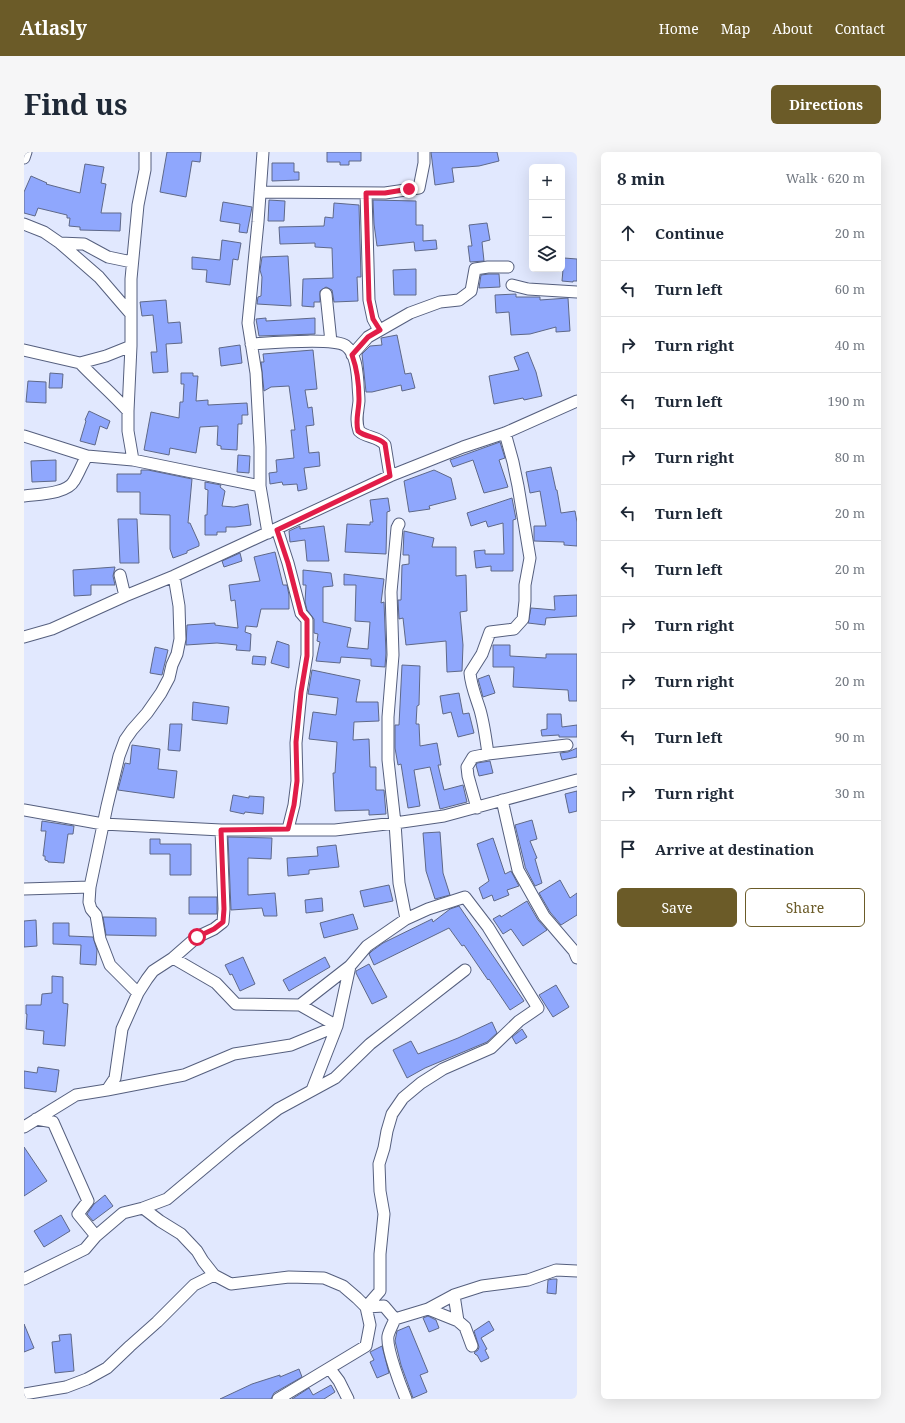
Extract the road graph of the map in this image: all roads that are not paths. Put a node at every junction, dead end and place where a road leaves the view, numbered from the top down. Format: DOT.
graph roads {
  1 [pos="26,152"];
  2 [pos="145,152"];
  3 [pos="263,152"];
  4 [pos="424,152"];
  5 [pos="24,158"];
  6 [pos="260,192"];
  7 [pos="366,193"];
  8 [pos="24,224"];
  9 [pos="60,243"];
  10 [pos="132,262"];
  11 [pos="508,267"];
  12 [pos="512,286"];
  13 [pos="577,292"];
  14 [pos="326,294"];
  15 [pos="130,313"];
  16 [pos="380,330"];
  17 [pos="331,342"];
  18 [pos="251,344"];
  19 [pos="131,346"];
  20 [pos="24,350"];
  21 [pos="352,355"];
  22 [pos="80,363"];
  23 [pos="577,401"];
  24 [pos="128,411"];
  25 [pos="505,433"];
  26 [pos="24,436"];
  27 [pos="87,456"];
  28 [pos="133,460"];
  29 [pos="390,476"];
  30 [pos="260,486"];
  31 [pos="24,496"];
  32 [pos="399,524"];
  33 [pos="272,531"];
  34 [pos="120,575"];
  35 [pos="174,576"];
  36 [pos="125,596"];
  37 [pos="24,637"];
  38 [pos="567,745"];
  39 [pos="488,754"];
  40 [pos="577,780"];
  41 [pos="502,800"];
  42 [pos="477,808"];
  43 [pos="24,810"];
  44 [pos="395,823"];
  45 [pos="103,824"];
  46 [pos="288,829"];
  47 [pos="221,830"];
  48 [pos="90,887"];
  49 [pos="24,889"];
  50 [pos="406,919"];
  51 [pos="173,958"];
  52 [pos="577,958"];
  53 [pos="350,966"];
  54 [pos="465,970"];
  55 [pos="138,993"];
  56 [pos="300,1005"];
  57 [pos="337,1026"];
  58 [pos="107,1090"];
  59 [pos="312,1090"];
  60 [pos="36,1119"];
  61 [pos="24,1127"];
  62 [pos="143,1208"];
  63 [pos="96,1236"];
  64 [pos="577,1271"];
  65 [pos="214,1275"];
  66 [pos="24,1279"];
  67 [pos="454,1295"];
  68 [pos="366,1307"];
  69 [pos="428,1308"];
  70 [pos="395,1319"];
  71 [pos="458,1321"];
  72 [pos="472,1346"];
  73 [pos="330,1369"];
  74 [pos="24,1394"];
  75 [pos="278,1399"];
  76 [pos="348,1399"];
  77 [pos="406,1399"];
  1 -- 5 [label="street"];
  2 -- 10 [label="street"];
  3 -- 6 [label="street"];
  4 -- 7 [label="street"];
  6 -- 7 [label="street"];
  6 -- 18 [label="street"];
  7 -- 16 [label="street"];
  8 -- 9 [label="street"];
  9 -- 10 [label="street"];
  9 -- 15 [label="street"];
  10 -- 15 [label="street"];
  11 -- 16 [label="street"];
  12 -- 13 [label="street"];
  14 -- 17 [label="street"];
  15 -- 19 [label="street"];
  16 -- 21 [label="street"];
  17 -- 18 [label="street"];
  17 -- 21 [label="street"];
  18 -- 30 [label="street"];
  19 -- 22 [label="street"];
  19 -- 24 [label="street"];
  20 -- 22 [label="street"];
  21 -- 29 [label="street"];
  22 -- 24 [label="street"];
  23 -- 25 [label="street"];
  24 -- 28 [label="street"];
  25 -- 29 [label="street"];
  25 -- 39 [label="street"];
  26 -- 27 [label="street"];
  27 -- 28 [label="street"];
  27 -- 31 [label="street"];
  28 -- 30 [label="street"];
  29 -- 33 [label="street"];
  30 -- 33 [label="street"];
  32 -- 44 [label="street"];
  33 -- 35 [label="street"];
  33 -- 46 [label="street"];
  34 -- 36 [label="street"];
  35 -- 36 [label="street"];
  35 -- 45 [label="street"];
  36 -- 37 [label="street"];
  38 -- 39 [label="street"];
  39 -- 42 [label="street"];
  40 -- 41 [label="street"];
  41 -- 42 [label="street"];
  41 -- 52 [label="street"];
  42 -- 44 [label="street"];
  43 -- 45 [label="street"];
  44 -- 46 [label="street"];
  44 -- 50 [label="street"];
  45 -- 47 [label="street"];
  45 -- 48 [label="street"];
  46 -- 47 [label="street"];
  47 -- 51 [label="street"];
  48 -- 49 [label="street"];
  48 -- 55 [label="street"];
  50 -- 53 [label="street"];
  50 -- 68 [label="street"];
  51 -- 55 [label="street"];
  51 -- 56 [label="street"];
  53 -- 56 [label="street"];
  53 -- 57 [label="street"];
  54 -- 59 [label="street"];
  55 -- 58 [label="street"];
  56 -- 57 [label="street"];
  57 -- 58 [label="street"];
  57 -- 59 [label="street"];
  58 -- 60 [label="street"];
  59 -- 62 [label="street"];
  60 -- 61 [label="street"];
  60 -- 63 [label="street"];
  62 -- 63 [label="street"];
  62 -- 65 [label="street"];
  63 -- 66 [label="street"];
  64 -- 67 [label="street"];
  65 -- 68 [label="street"];
  65 -- 74 [label="street"];
  67 -- 69 [label="street"];
  67 -- 71 [label="street"];
  68 -- 70 [label="street"];
  68 -- 73 [label="street"];
  69 -- 70 [label="street"];
  69 -- 71 [label="street"];
  70 -- 77 [label="street"];
  71 -- 72 [label="street"];
  73 -- 75 [label="street"];
  73 -- 76 [label="street"];
}
